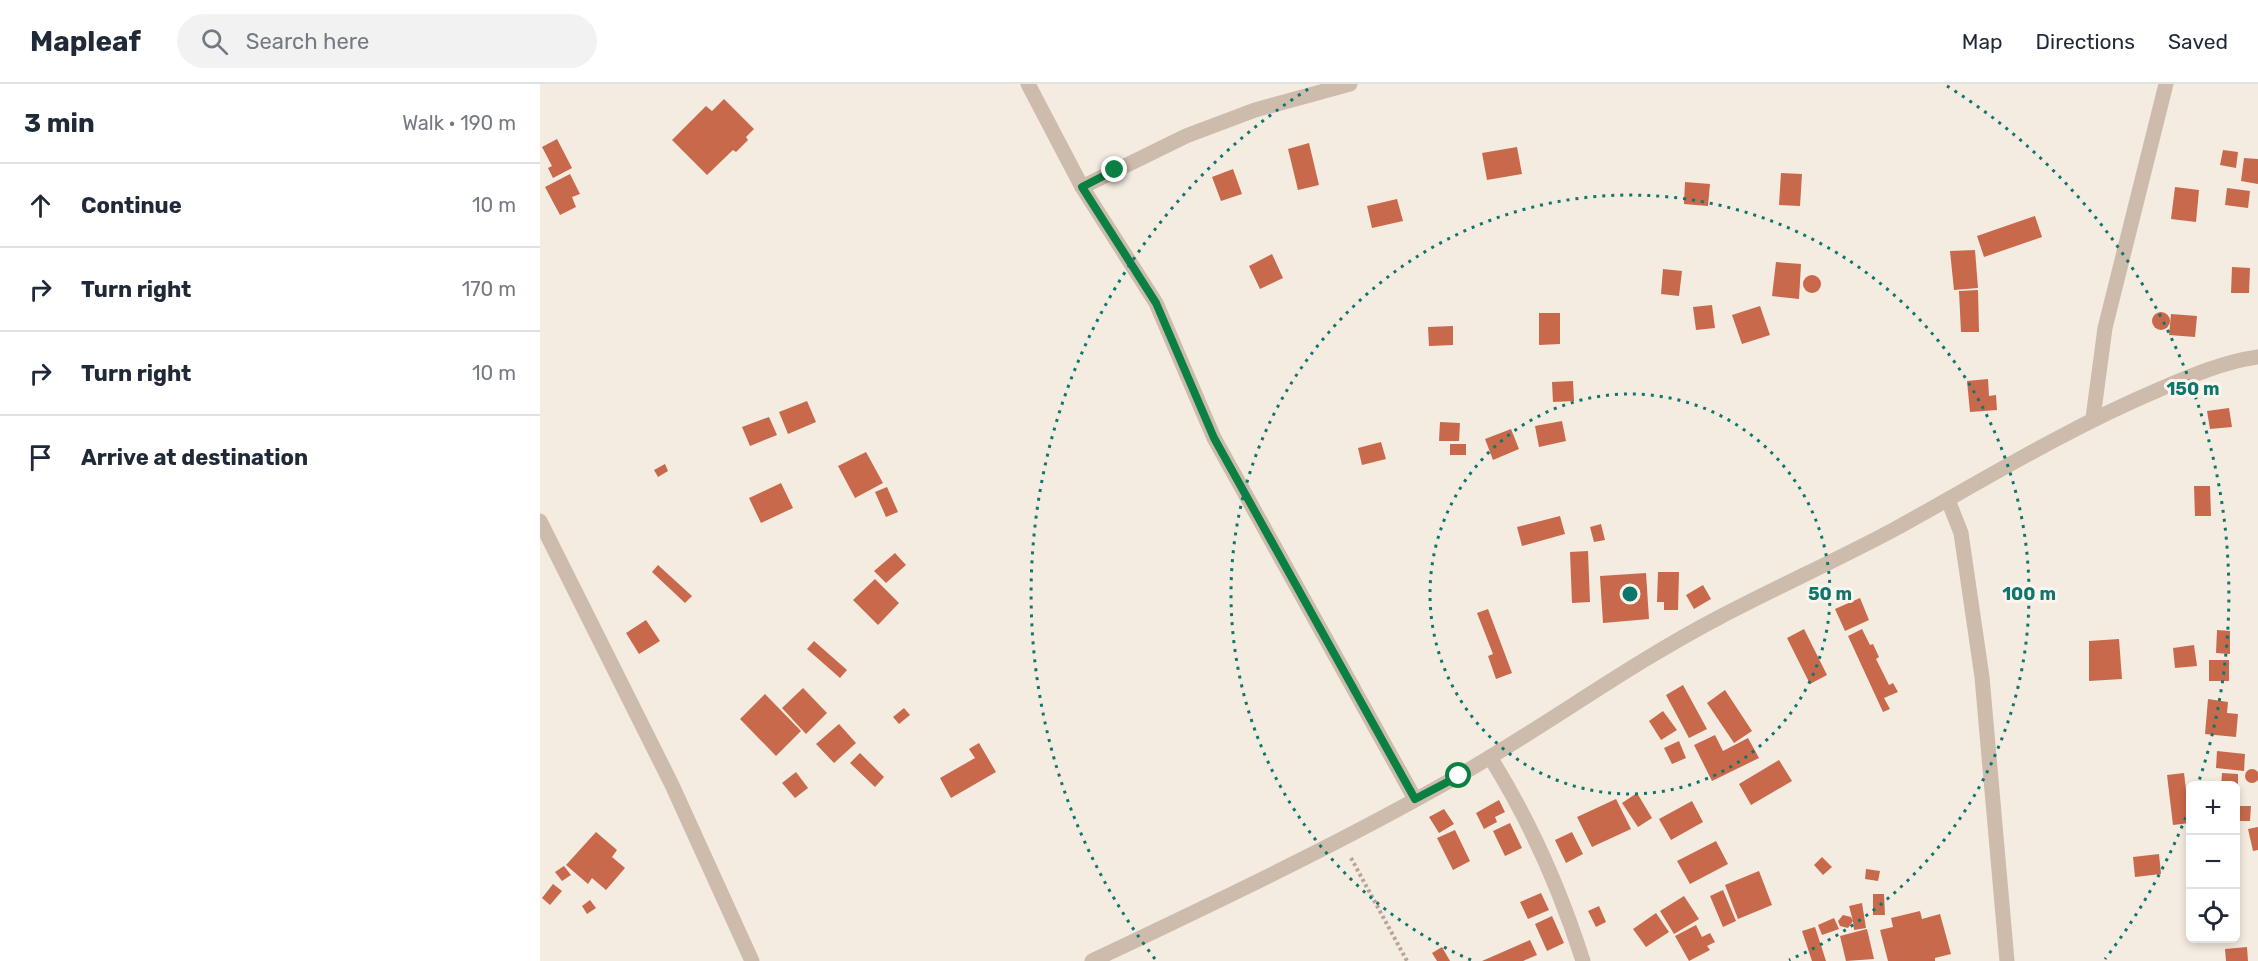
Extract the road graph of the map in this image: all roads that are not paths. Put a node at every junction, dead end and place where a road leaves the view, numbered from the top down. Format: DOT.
graph roads {
  1 [pos="1028,84"];
  2 [pos="1350,84"];
  3 [pos="2166,84"];
  4 [pos="1082,187"];
  5 [pos="2258,357"];
  6 [pos="2093,418"];
  7 [pos="1948,500"];
  8 [pos="540,521"];
  9 [pos="1490,757"];
  10 [pos="1415,799"];
  11 [pos="752,961"];
  12 [pos="1092,961"];
  13 [pos="1583,961"];
  14 [pos="2007,961"];
  1 -- 4 [label="street"];
  2 -- 4 [label="street"];
  3 -- 6 [label="street"];
  4 -- 10 [label="street"];
  5 -- 6 [label="street"];
  6 -- 7 [label="street"];
  7 -- 9 [label="street"];
  7 -- 14 [label="street"];
  8 -- 11 [label="street"];
  9 -- 10 [label="street"];
  9 -- 13 [label="street"];
  10 -- 12 [label="street"];
}
